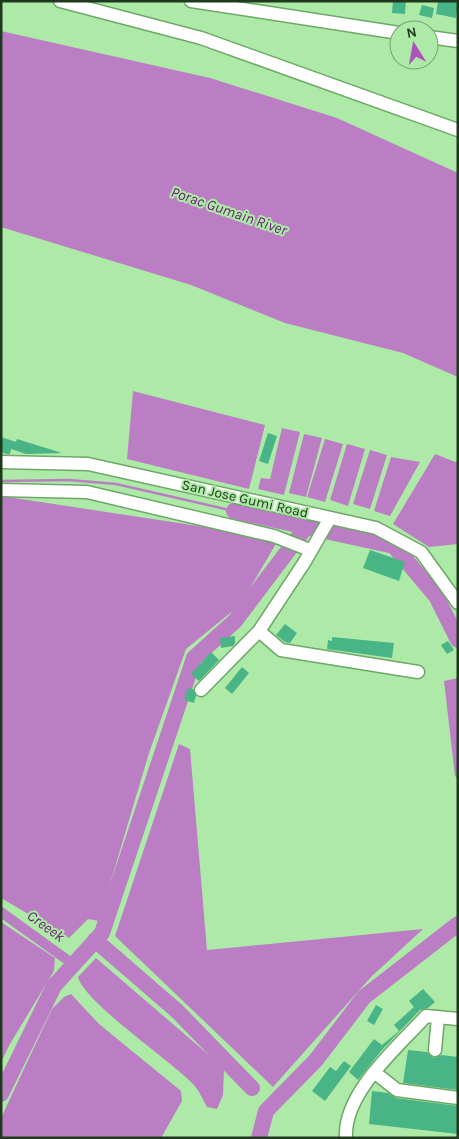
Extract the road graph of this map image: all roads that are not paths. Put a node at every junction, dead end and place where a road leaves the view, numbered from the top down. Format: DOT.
graph roads {
  1 [pos="60,1"];
  2 [pos="191,1"];
  3 [pos="389,31"];
  4 [pos="439,38"];
  5 [pos="458,41"];
  6 [pos="458,130"];
  7 [pos="1,462"];
  8 [pos="1,490"];
  9 [pos="330,518"];
  10 [pos="310,550"];
  11 [pos="458,603"];
  12 [pos="259,631"];
  13 [pos="418,672"];
  14 [pos="200,690"];
  15 [pos="438,1017"];
  16 [pos="458,1019"];
  17 [pos="435,1050"];
  18 [pos="374,1072"];
  19 [pos="458,1098"];
  20 [pos="346,1138"];
  1 -- 6 [label="street"];
  2 -- 3 [label="street"];
  4 -- 5 [label="street"];
  7 -- 9 [label="street, San Jose Gumi Road"];
  8 -- 10 [label="street"];
  9 -- 10 [label="street"];
  9 -- 11 [label="street, San Jose Gumi Road"];
  10 -- 12 [label="street"];
  12 -- 13 [label="street"];
  12 -- 14 [label="street"];
  15 -- 16 [label="street"];
  15 -- 17 [label="street"];
  15 -- 18 [label="street"];
  18 -- 19 [label="street"];
  18 -- 20 [label="street"];
}
